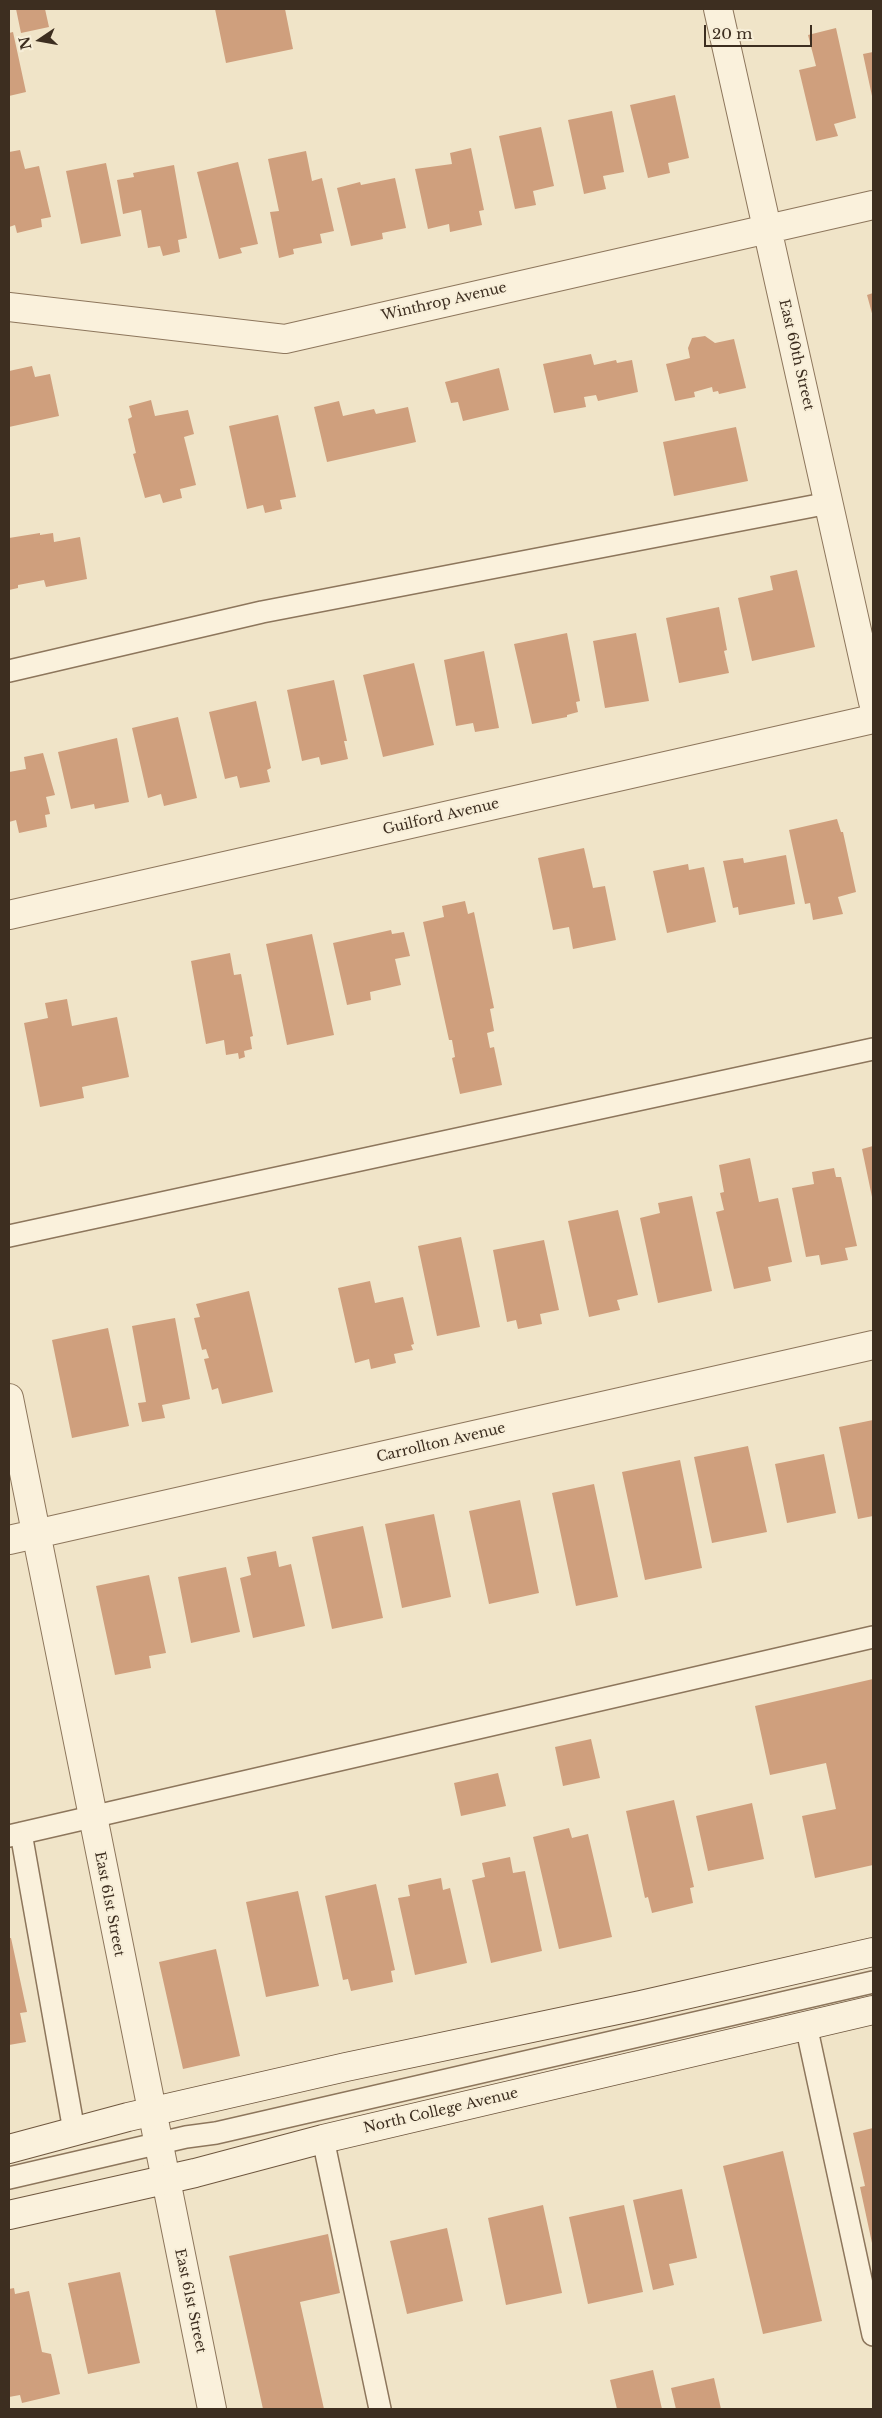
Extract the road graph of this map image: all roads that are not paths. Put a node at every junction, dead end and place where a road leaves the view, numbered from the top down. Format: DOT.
graph roads {
  1 [pos="718,9"];
  2 [pos="873,205"];
  3 [pos="767,229"];
  4 [pos="9,306"];
  5 [pos="829,503"];
  6 [pos="9,671"];
  7 [pos="873,702"];
  8 [pos="873,719"];
  9 [pos="9,915"];
  10 [pos="873,1049"];
  11 [pos="9,1236"];
  12 [pos="873,1345"];
  13 [pos="9,1398"];
  14 [pos="36,1534"];
  15 [pos="9,1540"];
  16 [pos="873,1637"];
  17 [pos="92,1817"];
  18 [pos="15,1835"];
  19 [pos="873,1952"];
  20 [pos="873,1982"];
  21 [pos="873,2010"];
  22 [pos="806,2025"];
  23 [pos="151,2112"];
  24 [pos="74,2131"];
  25 [pos="323,2139"];
  26 [pos="157,2144"];
  27 [pos="9,2149"];
  28 [pos="9,2178"];
  29 [pos="165,2180"];
  30 [pos="9,2215"];
  31 [pos="873,2336"];
  32 [pos="212,2409"];
  33 [pos="380,2409"];
  1 -- 3 [label="street, East 60th Street"];
  2 -- 3 [label="street, Winthrop Avenue"];
  3 -- 4 [label="street, Winthrop Avenue"];
  3 -- 5 [label="street, East 60th Street"];
  5 -- 6 [label="lane"];
  5 -- 7 [label="street, East 60th Street"];
  8 -- 9 [label="street, Guilford Avenue"];
  10 -- 11 [label="lane"];
  12 -- 14 [label="street, Carrollton Avenue"];
  13 -- 14 [label="street, East 61st Street"];
  14 -- 15 [label="street, Carrollton Avenue"];
  14 -- 17 [label="street, East 61st Street"];
  16 -- 17 [label="lane"];
  17 -- 18 [label="lane"];
  17 -- 23 [label="street, East 61st Street"];
  18 -- 24 [label="lane"];
  19 -- 23 [label="street"];
  20 -- 26 [label="lane, North College Avenue"];
  21 -- 22 [label="street, North College Avenue"];
  22 -- 25 [label="street, North College Avenue"];
  22 -- 31 [label="lane"];
  23 -- 24 [label="street"];
  23 -- 26 [label="street, East 61st Street"];
  24 -- 27 [label="street"];
  25 -- 29 [label="street, North College Avenue"];
  25 -- 33 [label="lane"];
  26 -- 28 [label="lane, North College Avenue"];
  26 -- 29 [label="street, East 61st Street"];
  29 -- 30 [label="street, North College Avenue"];
  29 -- 32 [label="street, East 61st Street"];
}
